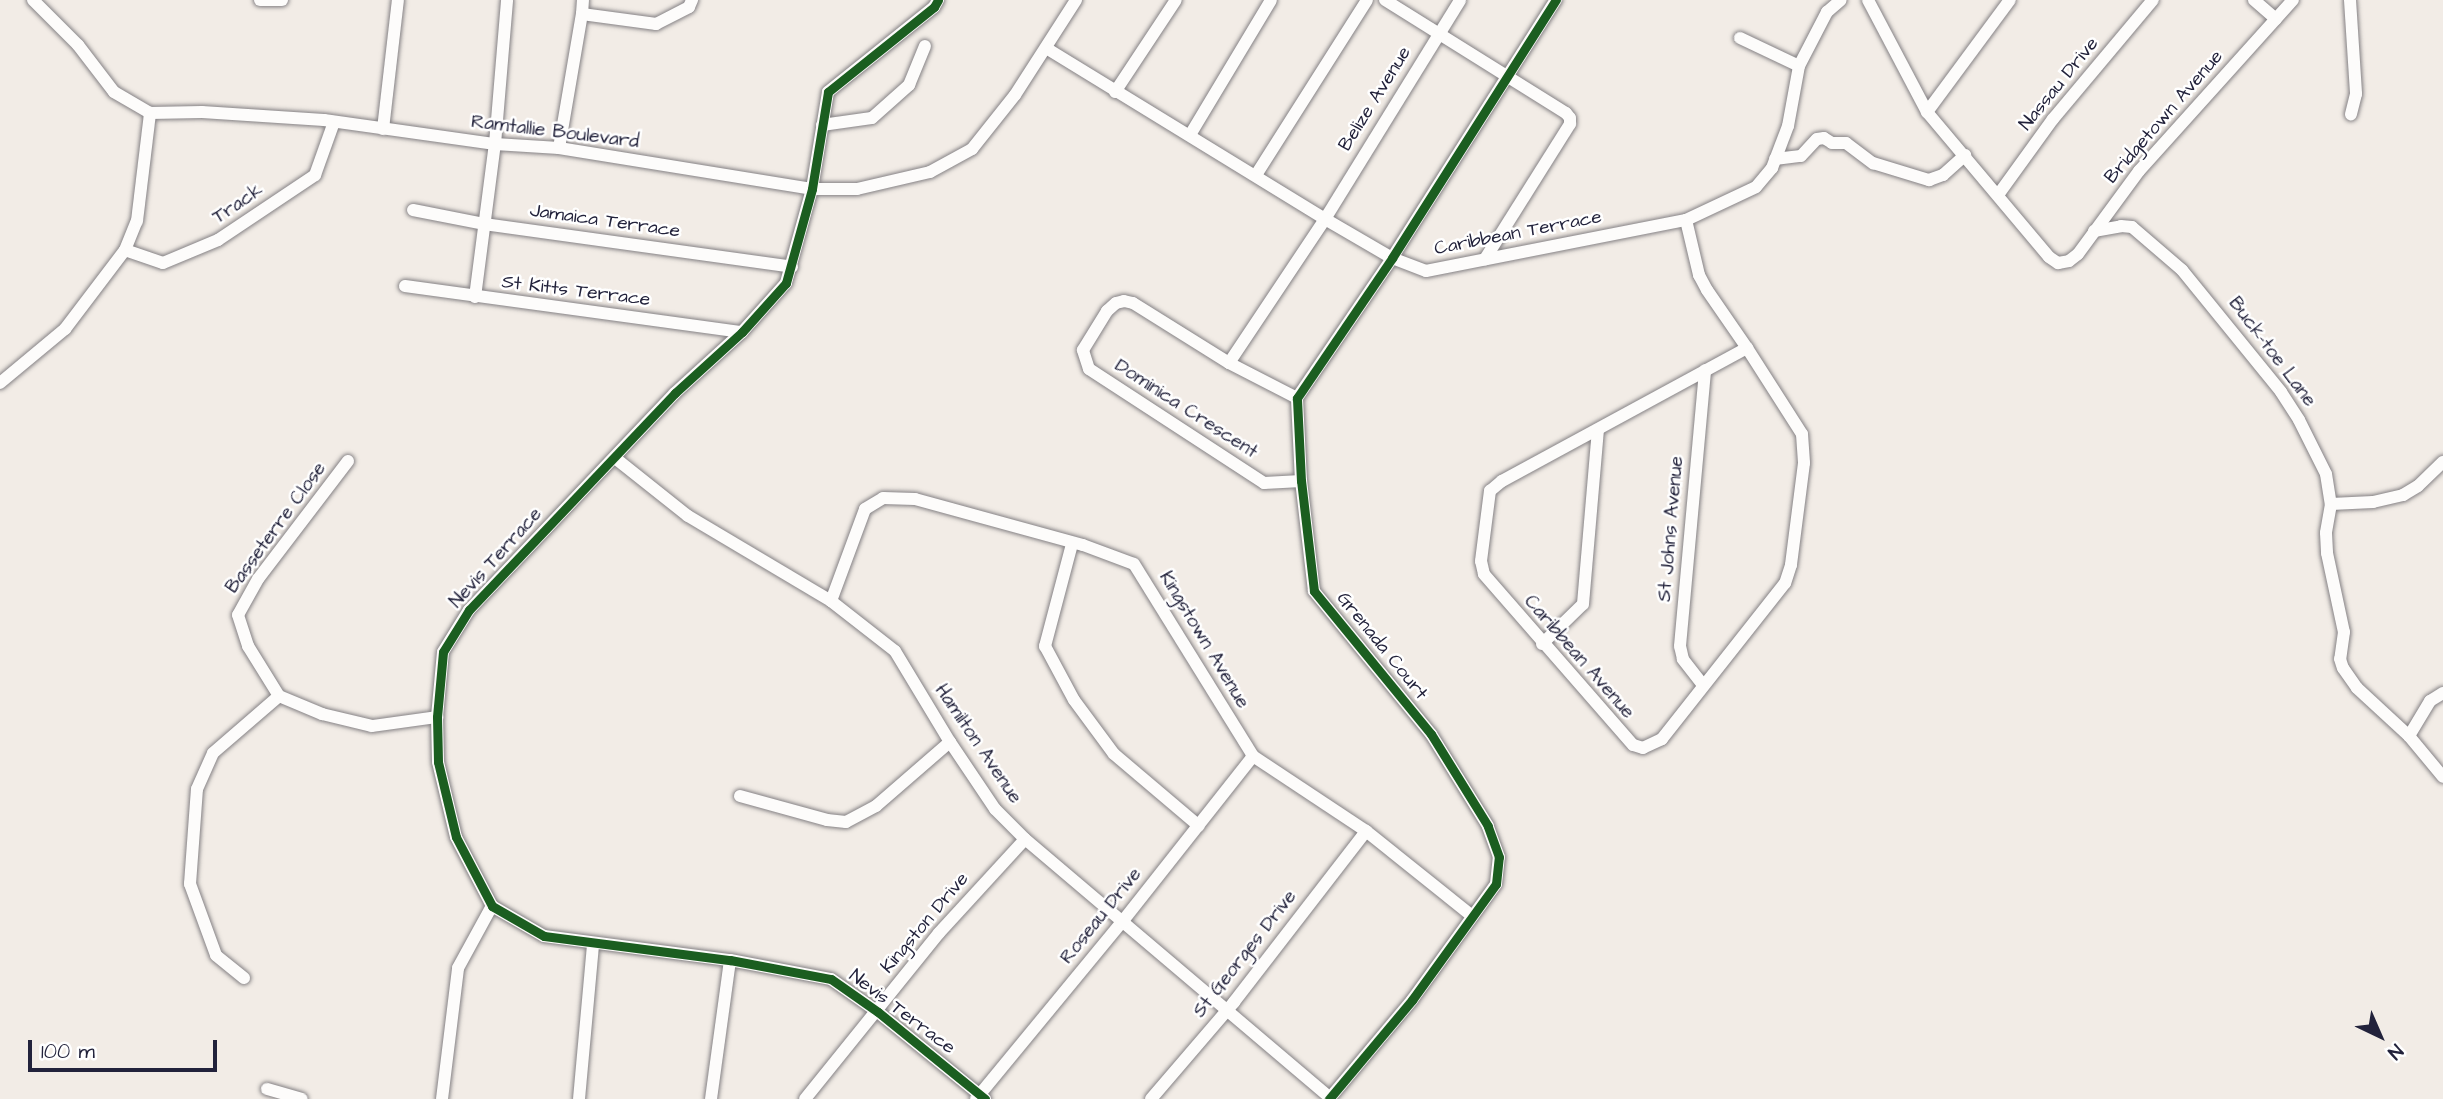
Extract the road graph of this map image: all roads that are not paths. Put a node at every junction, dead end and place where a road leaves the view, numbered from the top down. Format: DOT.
graph roads {
  1 [pos="33,0"];
  2 [pos="260,0"];
  3 [pos="278,0"];
  4 [pos="398,0"];
  5 [pos="507,0"];
  6 [pos="583,0"];
  7 [pos="692,0"];
  8 [pos="939,0"];
  9 [pos="1076,0"];
  10 [pos="1176,0"];
  11 [pos="1272,0"];
  12 [pos="1367,0"];
  13 [pos="1385,0"];
  14 [pos="1460,0"];
  15 [pos="1556,0"];
  16 [pos="1841,0"];
  17 [pos="1868,0"];
  18 [pos="2010,0"];
  19 [pos="2153,0"];
  20 [pos="2254,0"];
  21 [pos="2293,0"];
  22 [pos="2350,0"];
  23 [pos="582,14"];
  24 [pos="2276,19"];
  25 [pos="1438,33"];
  26 [pos="1740,38"];
  27 [pos="925,46"];
  28 [pos="1046,48"];
  29 [pos="1799,65"];
  30 [pos="1507,75"];
  31 [pos="1115,92"];
  32 [pos="1927,112"];
  33 [pos="150,113"];
  34 [pos="2351,114"];
  35 [pos="334,122"];
  36 [pos="822,125"];
  37 [pos="383,129"];
  38 [pos="1190,135"];
  39 [pos="495,144"];
  40 [pos="559,148"];
  41 [pos="1965,155"];
  42 [pos="1776,159"];
  43 [pos="1256,175"];
  44 [pos="812,189"];
  45 [pos="1998,195"];
  46 [pos="413,210"];
  47 [pos="1325,219"];
  48 [pos="1686,220"];
  49 [pos="484,224"];
  50 [pos="2094,231"];
  51 [pos="125,250"];
  52 [pos="1392,258"];
  53 [pos="1485,259"];
  54 [pos="792,267"];
  55 [pos="405,286"];
  56 [pos="475,297"];
  57 [pos="743,331"];
  58 [pos="1747,348"];
  59 [pos="1229,363"];
  60 [pos="1705,370"];
  61 [pos="0,383"];
  62 [pos="1297,398"];
  63 [pos="1598,430"];
  64 [pos="615,458"];
  65 [pos="348,461"];
  66 [pos="2443,462"];
  67 [pos="1301,481"];
  68 [pos="2331,504"];
  69 [pos="1072,544"];
  70 [pos="831,601"];
  71 [pos="1542,644"];
  72 [pos="1703,685"];
  73 [pos="2443,693"];
  74 [pos="279,696"];
  75 [pos="437,717"];
  76 [pos="2409,736"];
  77 [pos="950,742"];
  78 [pos="1253,756"];
  79 [pos="2443,777"];
  80 [pos="740,796"];
  81 [pos="1199,826"];
  82 [pos="1366,831"];
  83 [pos="1025,839"];
  84 [pos="492,906"];
  85 [pos="1472,916"];
  86 [pos="1122,922"];
  87 [pos="593,944"];
  88 [pos="730,960"];
  89 [pos="244,978"];
  90 [pos="1227,1011"];
  91 [pos="878,1012"];
  92 [pos="267,1089"];
  93 [pos="980,1098"];
  94 [pos="302,1099"];
  95 [pos="442,1099"];
  96 [pos="579,1099"];
  97 [pos="711,1099"];
  98 [pos="804,1099"];
  99 [pos="1151,1099"];
  100 [pos="1330,1099"];
  1 -- 33 [label="street"];
  2 -- 3 [label="street"];
  4 -- 37 [label="street"];
  5 -- 39 [label="street"];
  6 -- 23 [label="street"];
  7 -- 23 [label="street"];
  8 -- 36 [label="street, Nevis Terrace"];
  9 -- 28 [label="street, Ramtallie Boulevard"];
  10 -- 31 [label="street"];
  11 -- 38 [label="street"];
  12 -- 43 [label="street"];
  13 -- 25 [label="street"];
  14 -- 25 [label="street, Belize Avenue"];
  15 -- 30 [label="street"];
  16 -- 29 [label="street, Caribbean Terrace"];
  17 -- 32 [label="street"];
  18 -- 32 [label="street"];
  19 -- 45 [label="street, Nassau Drive"];
  20 -- 24 [label="street"];
  21 -- 24 [label="street, Bridgetown Avenue"];
  22 -- 34 [label="street"];
  23 -- 40 [label="street"];
  24 -- 50 [label="street, Bridgetown Avenue"];
  25 -- 30 [label="street"];
  25 -- 47 [label="street, Belize Avenue"];
  26 -- 29 [label="street"];
  27 -- 36 [label="street"];
  28 -- 31 [label="street, Caribbean Terrace"];
  28 -- 44 [label="street, Ramtallie Boulevard"];
  29 -- 42 [label="street, Caribbean Terrace"];
  30 -- 52 [label="street"];
  30 -- 53 [label="street"];
  31 -- 38 [label="street, Caribbean Terrace"];
  32 -- 41 [label="street"];
  33 -- 35 [label="street, Ramtallie Boulevard"];
  33 -- 51 [label="street"];
  35 -- 37 [label="street, Ramtallie Boulevard"];
  35 -- 51 [label="street, Track"];
  36 -- 44 [label="street, Nevis Terrace"];
  37 -- 39 [label="street, Ramtallie Boulevard"];
  38 -- 43 [label="street, Caribbean Terrace"];
  39 -- 40 [label="street, Ramtallie Boulevard"];
  39 -- 49 [label="street"];
  40 -- 44 [label="street, Ramtallie Boulevard"];
  41 -- 42 [label="street"];
  41 -- 45 [label="street"];
  42 -- 48 [label="street, Caribbean Terrace"];
  43 -- 47 [label="street, Caribbean Terrace"];
  44 -- 54 [label="street, Nevis Terrace"];
  45 -- 50 [label="street, Bridgetown Avenue"];
  46 -- 49 [label="street, Jamaica Terrace"];
  47 -- 52 [label="street, Caribbean Terrace"];
  47 -- 59 [label="street"];
  48 -- 53 [label="street, Caribbean Terrace"];
  48 -- 58 [label="street, Caribbean Avenue"];
  49 -- 54 [label="street, Jamaica Terrace"];
  49 -- 56 [label="street"];
  50 -- 68 [label="street, Buck-toe Lane"];
  51 -- 61 [label="street"];
  52 -- 53 [label="street, Caribbean Terrace"];
  52 -- 62 [label="street"];
  54 -- 57 [label="street, Nevis Terrace"];
  55 -- 56 [label="street, St Kitts Terrace"];
  56 -- 57 [label="street, St Kitts Terrace"];
  57 -- 64 [label="street, Nevis Terrace"];
  58 -- 60 [label="street, Caribbean Avenue"];
  58 -- 72 [label="street, Caribbean Avenue"];
  59 -- 62 [label="street, Dominica Crescent"];
  59 -- 67 [label="street, Dominica Crescent"];
  60 -- 63 [label="street, Caribbean Avenue"];
  60 -- 72 [label="street, St Johns Avenue"];
  62 -- 67 [label="street, Grenada Court"];
  63 -- 71 [label="street"];
  63 -- 71 [label="street, Caribbean Avenue"];
  64 -- 70 [label="street, Hamilton Avenue"];
  64 -- 75 [label="street, Nevis Terrace"];
  65 -- 74 [label="street, Basseterre Close"];
  66 -- 68 [label="street"];
  67 -- 85 [label="street, Grenada Court"];
  68 -- 76 [label="street, Buck-toe Lane"];
  69 -- 70 [label="street, Kingstown Avenue"];
  69 -- 78 [label="street, Kingstown Avenue"];
  69 -- 81 [label="street"];
  70 -- 77 [label="street, Hamilton Avenue"];
  71 -- 72 [label="street, Caribbean Avenue"];
  73 -- 76 [label="street"];
  74 -- 75 [label="street"];
  74 -- 89 [label="street"];
  75 -- 84 [label="street, Nevis Terrace"];
  76 -- 79 [label="street, Buck-toe Lane"];
  77 -- 80 [label="street"];
  77 -- 83 [label="street, Hamilton Avenue"];
  78 -- 81 [label="street, Roseau Drive"];
  78 -- 82 [label="street, Kingstown Avenue"];
  81 -- 86 [label="street, Roseau Drive"];
  82 -- 85 [label="street, Kingstown Avenue"];
  82 -- 90 [label="street, St Georges Drive"];
  83 -- 86 [label="street, Hamilton Avenue"];
  83 -- 91 [label="street, Kingston Drive"];
  84 -- 87 [label="street, Nevis Terrace"];
  84 -- 95 [label="street"];
  85 -- 100 [label="street, Grenada Court"];
  86 -- 90 [label="street, Hamilton Avenue"];
  86 -- 93 [label="street, Roseau Drive"];
  87 -- 88 [label="street, Nevis Terrace"];
  87 -- 96 [label="street"];
  88 -- 91 [label="street, Nevis Terrace"];
  88 -- 97 [label="street"];
  90 -- 99 [label="street, St Georges Drive"];
  90 -- 100 [label="street, Hamilton Avenue"];
  91 -- 93 [label="street, Nevis Terrace"];
  91 -- 98 [label="street, Kingston Drive"];
  92 -- 94 [label="street"];
}
